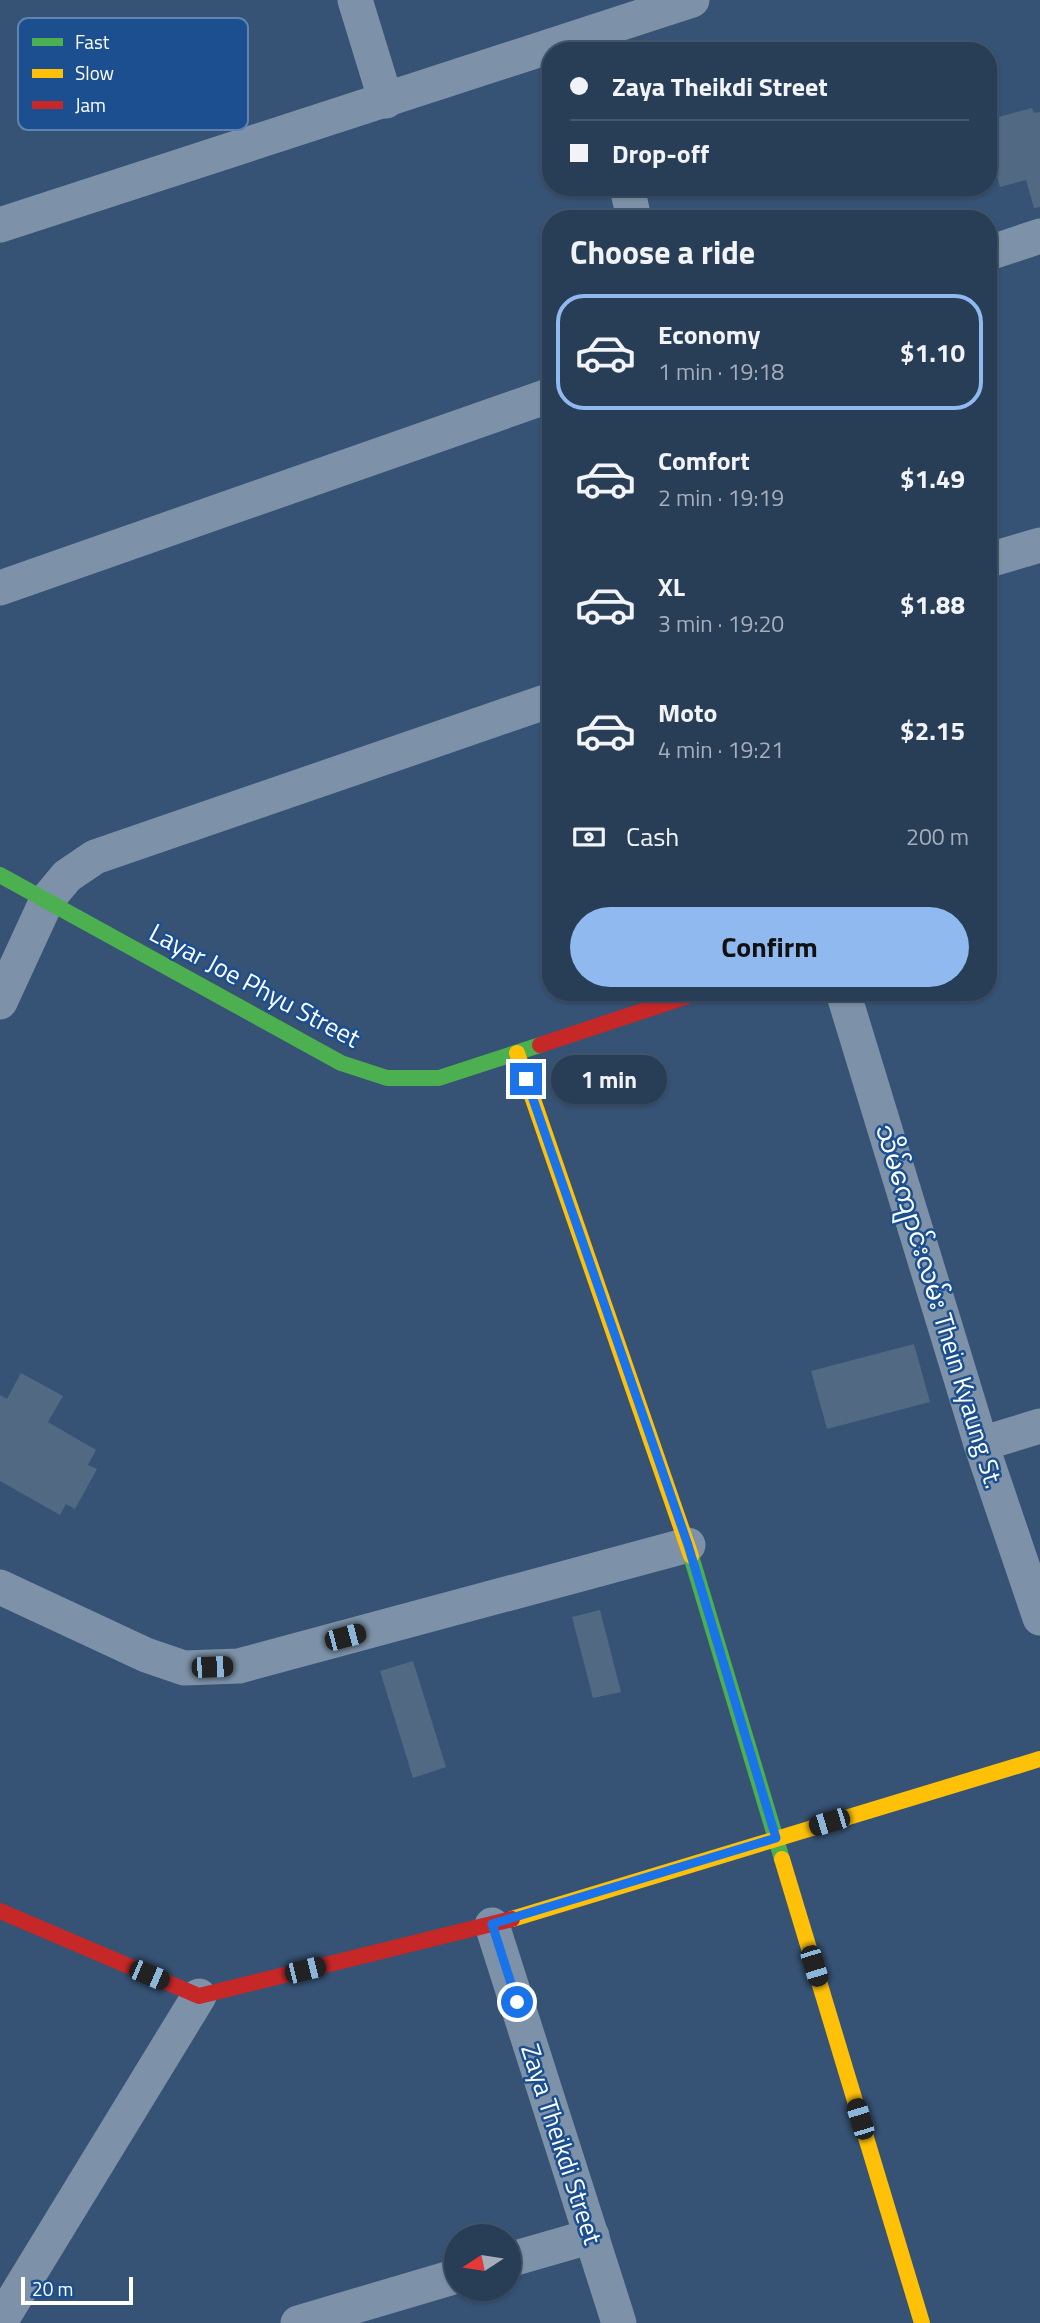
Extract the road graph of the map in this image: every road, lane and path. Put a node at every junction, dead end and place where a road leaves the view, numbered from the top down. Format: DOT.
graph roads {
  1 [pos="355,0"];
  2 [pos="692,0"];
  3 [pos="593,42"];
  4 [pos="542,57"];
  5 [pos="386,102"];
  6 [pos="0,225"];
  7 [pos="1040,236"];
  8 [pos="997,250"];
  9 [pos="542,398"];
  10 [pos="1038,552"];
  11 [pos="997,559"];
  12 [pos="0,588"];
  13 [pos="542,703"];
  14 [pos="0,875"];
  15 [pos="47,900"];
  16 [pos="673,1001"];
  17 [pos="846,1001"];
  18 [pos="0,1002"];
  19 [pos="517,1053"];
  20 [pos="1040,1426"];
  21 [pos="981,1444"];
  22 [pos="688,1545"];
  23 [pos="0,1587"];
  24 [pos="1040,1618"];
  25 [pos="1040,1759"];
  26 [pos="776,1838"];
  27 [pos="0,1911"];
  28 [pos="492,1924"];
  29 [pos="199,1996"];
  30 [pos="592,2236"];
  31 [pos="522,2256"];
  32 [pos="444,2280"];
  33 [pos="0,2322"];
  34 [pos="298,2323"];
  35 [pos="619,2323"];
  36 [pos="922,2323"];
  1 -- 5 [label="street"];
  2 -- 3 [label="street"];
  4 -- 5 [label="street"];
  5 -- 6 [label="street"];
  7 -- 8 [label="street"];
  9 -- 12 [label="street"];
  10 -- 11 [label="street"];
  13 -- 15 [label="street"];
  14 -- 15 [label="street, Layar Joe Phyu Street"];
  15 -- 18 [label="street"];
  15 -- 19 [label="street, Layar Joe Phyu Street"];
  16 -- 19 [label="street, Layar Joe Phyu Street"];
  17 -- 21 [label="street, သိမ်ကျောင်းလမ်း Thein Kyaung St."];
  19 -- 22 [label="street"];
  20 -- 21 [label="street"];
  21 -- 24 [label="street, သိမ်ကျောင်းလမ်း Thein Kyaung St."];
  22 -- 23 [label="street"];
  22 -- 26 [label="street"];
  25 -- 26 [label="street"];
  26 -- 28 [label="street"];
  26 -- 36 [label="street"];
  27 -- 29 [label="street"];
  28 -- 29 [label="street"];
  28 -- 30 [label="street, Zaya Theikdi Street"];
  29 -- 33 [label="street"];
  30 -- 31 [label="street"];
  30 -- 35 [label="street, Zaya Theikdi Street"];
  32 -- 34 [label="street"];
}
